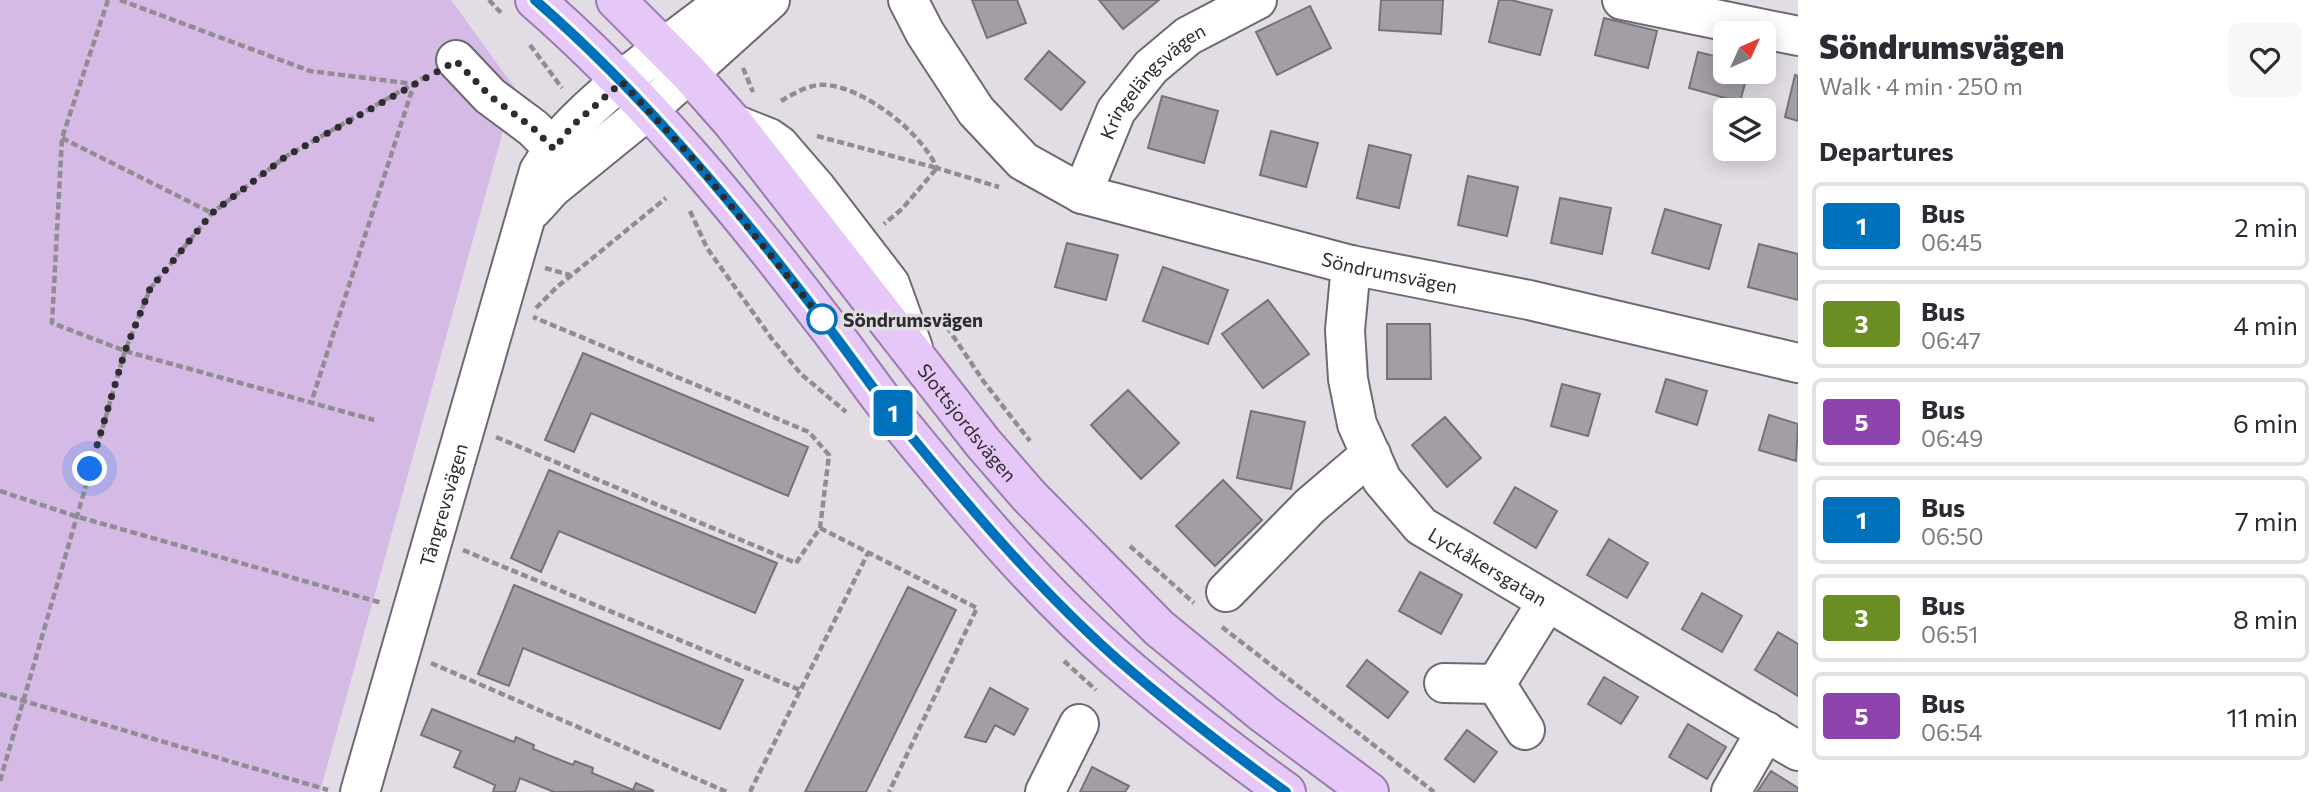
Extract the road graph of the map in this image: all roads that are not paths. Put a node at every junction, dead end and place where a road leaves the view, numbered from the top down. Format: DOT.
graph roads {
  1 [pos="535,0"];
  2 [pos="616,0"];
  3 [pos="726,0"];
  4 [pos="770,0"];
  5 [pos="908,0"];
  6 [pos="1257,0"];
  7 [pos="1622,0"];
  8 [pos="1798,37"];
  9 [pos="676,60"];
  10 [pos="456,61"];
  11 [pos="622,82"];
  12 [pos="648,110"];
  13 [pos="554,149"];
  14 [pos="1082,194"];
  15 [pos="524,218"];
  16 [pos="1351,265"];
  17 [pos="1798,363"];
  18 [pos="1371,454"];
  19 [pos="1547,602"];
  20 [pos="1214,607"];
  21 [pos="1444,683"];
  22 [pos="1496,684"];
  23 [pos="1079,724"];
  24 [pos="1525,730"];
  25 [pos="1766,731"];
  26 [pos="1798,751"];
  27 [pos="360,792"];
  28 [pos="1045,792"];
  29 [pos="1286,792"];
  30 [pos="1369,792"];
  31 [pos="1731,792"];
  1 -- 11 [label="main road"];
  2 -- 9 [label="main road, Slottsjordsvägen"];
  3 -- 9 [label="street"];
  4 -- 9 [label="street"];
  5 -- 14 [label="street, Söndrumsvägen"];
  6 -- 14 [label="street, Kringelängsvägen"];
  7 -- 8 [label="street"];
  9 -- 11 [label="street"];
  9 -- 12 [label="street, Tångrevsvägen"];
  9 -- 30 [label="main road, Slottsjordsvägen"];
  10 -- 13 [label="street"];
  11 -- 12 [label="main road"];
  11 -- 13 [label="street, Tångrevsvägen"];
  12 -- 15 [label="street, Tångrevsvägen"];
  12 -- 29 [label="main road"];
  13 -- 15 [label="street, Tångrevsvägen"];
  14 -- 16 [label="street, Söndrumsvägen"];
  15 -- 27 [label="street, Tångrevsvägen"];
  16 -- 17 [label="street, Söndrumsvägen"];
  16 -- 18 [label="street, Lyckåkersgatan"];
  18 -- 19 [label="street, Lyckåkersgatan"];
  18 -- 20 [label="street"];
  19 -- 22 [label="street"];
  19 -- 25 [label="street, Lyckåkersgatan"];
  21 -- 22 [label="street"];
  22 -- 24 [label="street"];
  23 -- 28 [label="street"];
  25 -- 26 [label="street, Lyckåkersgatan"];
  25 -- 31 [label="street"];
}
